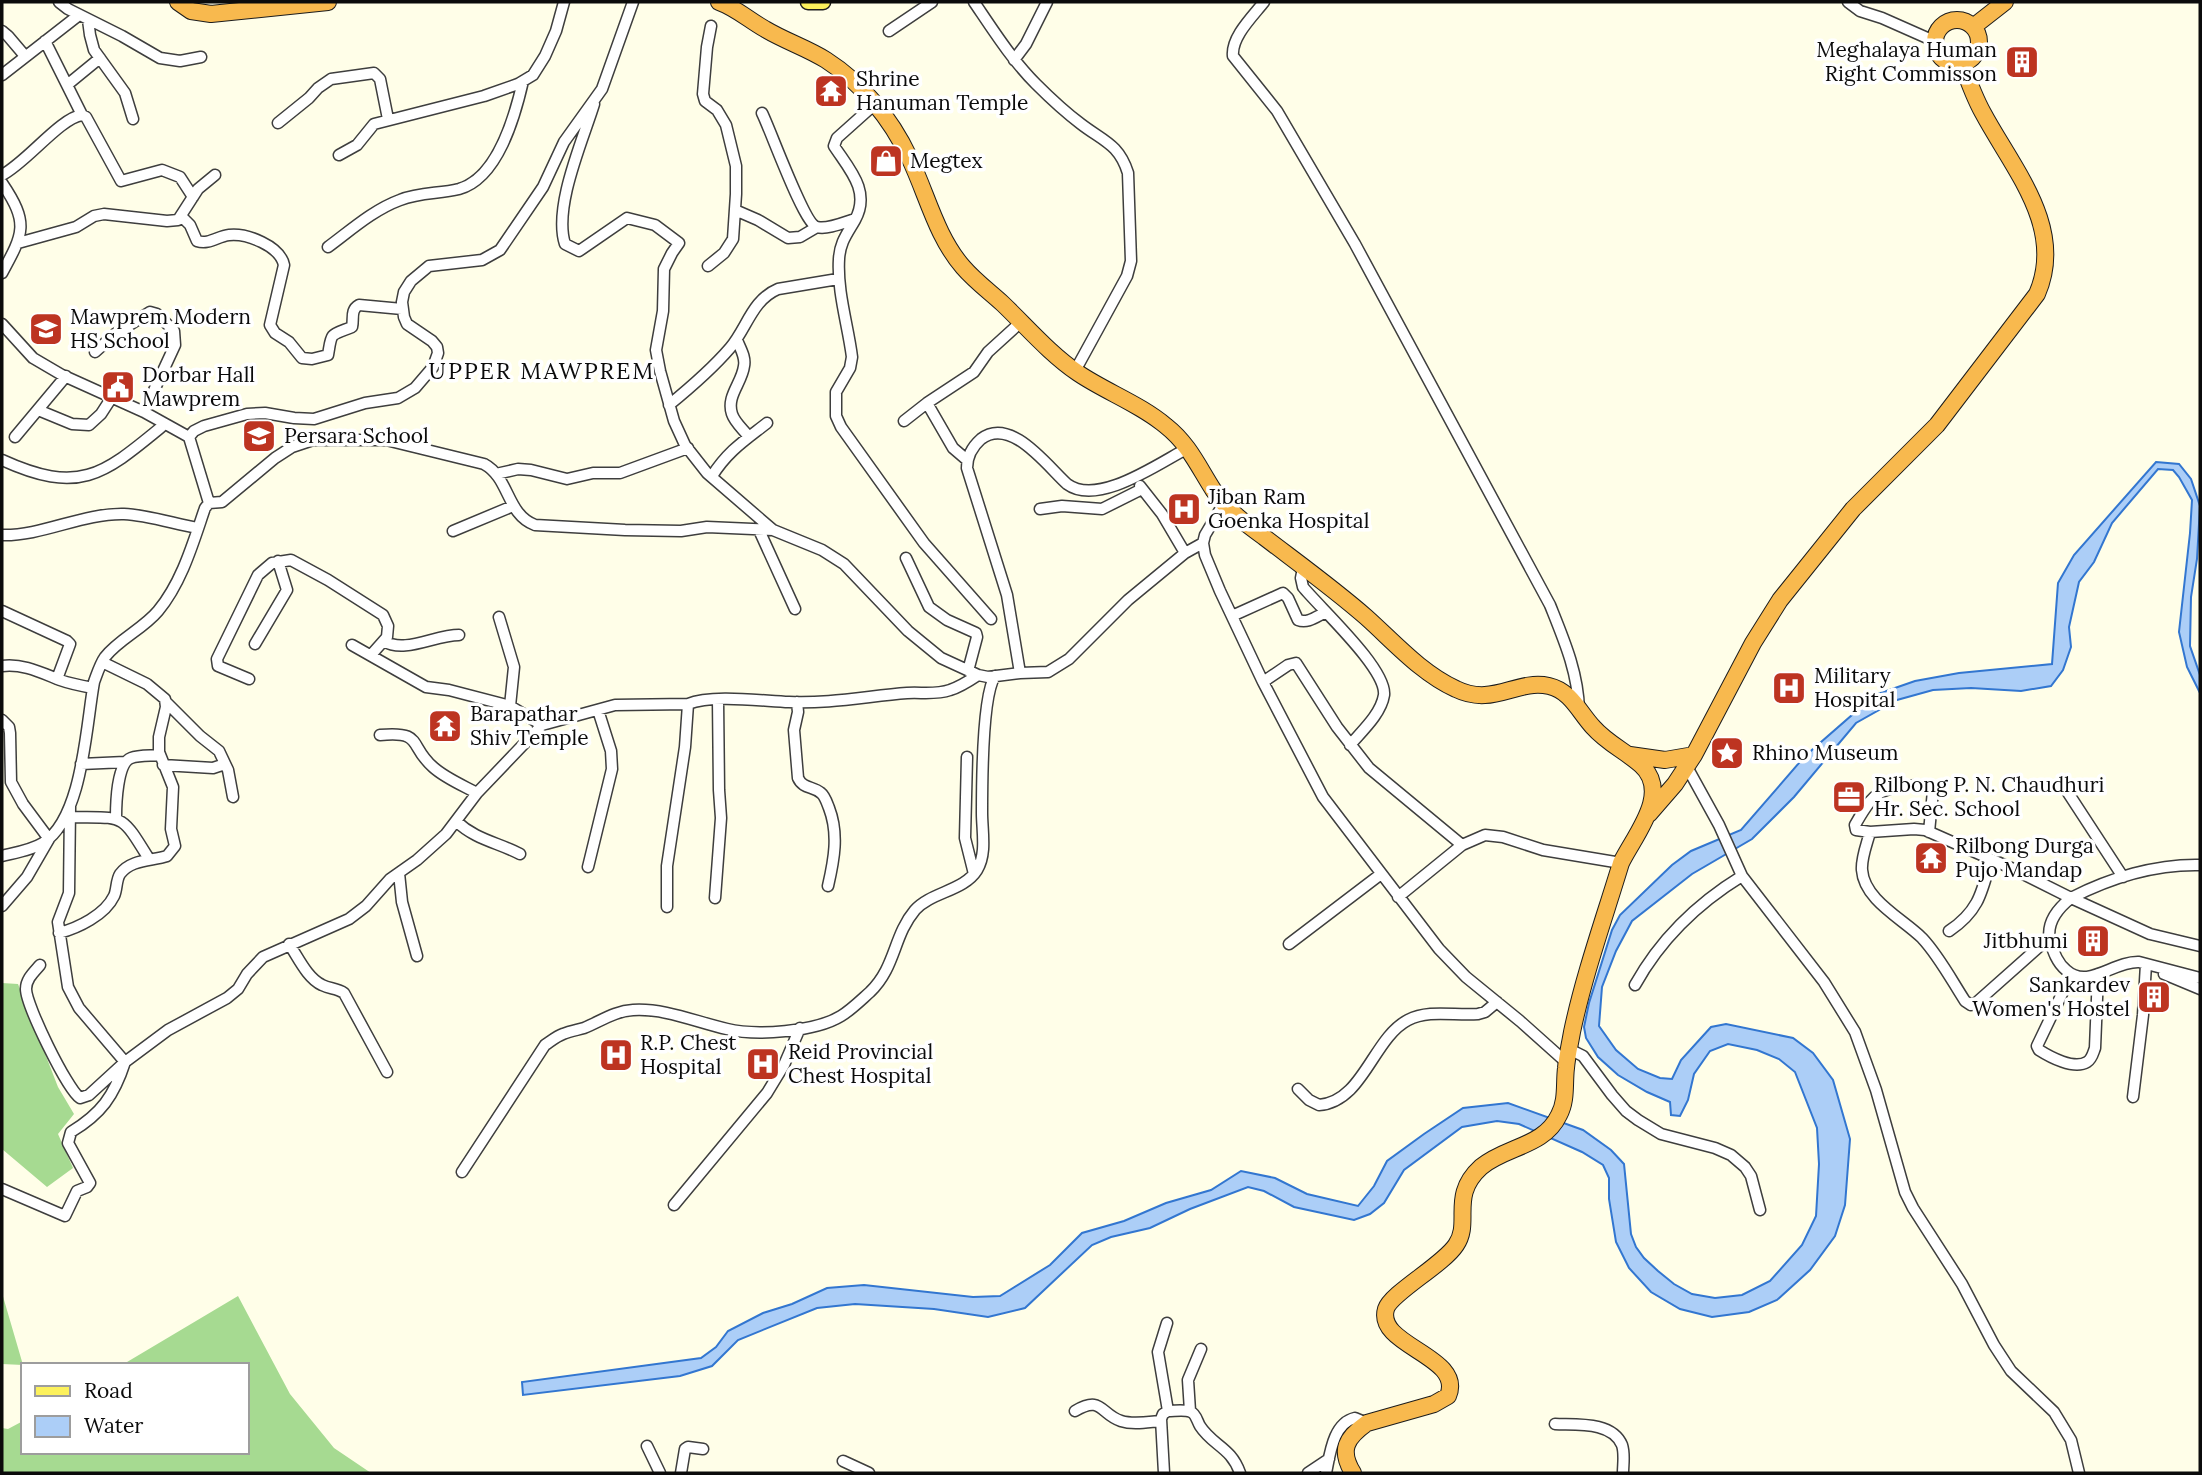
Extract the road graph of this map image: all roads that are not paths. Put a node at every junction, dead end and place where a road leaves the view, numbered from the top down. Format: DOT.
graph roads {
  1 [pos="59,2"];
  2 [pos="178,2"];
  3 [pos="328,2"];
  4 [pos="564,2"];
  5 [pos="633,2"];
  6 [pos="719,2"];
  7 [pos="808,2"];
  8 [pos="823,2"];
  9 [pos="932,2"];
  10 [pos="974,2"];
  11 [pos="1047,2"];
  12 [pos="1264,2"];
  13 [pos="1848,2"];
  14 [pos="2005,2"];
  15 [pos="84,18"];
  16 [pos="711,26"];
  17 [pos="1973,27"];
  18 [pos="2,31"];
  19 [pos="889,31"];
  20 [pos="45,41"];
  21 [pos="1934,41"];
  22 [pos="25,56"];
  23 [pos="201,57"];
  24 [pos="100,58"];
  25 [pos="1014,60"];
  26 [pos="1962,63"];
  27 [pos="2,75"];
  28 [pos="523,81"];
  29 [pos="67,85"];
  30 [pos="597,96"];
  31 [pos="875,104"];
  32 [pos="762,113"];
  33 [pos="82,115"];
  34 [pos="133,119"];
  35 [pos="388,120"];
  36 [pos="278,123"];
  37 [pos="339,155"];
  38 [pos="2,175"];
  39 [pos="215,175"];
  40 [pos="2,183"];
  41 [pos="193,197"];
  42 [pos="735,210"];
  43 [pos="181,216"];
  44 [pos="855,219"];
  45 [pos="817,227"];
  46 [pos="19,243"];
  47 [pos="328,247"];
  48 [pos="708,266"];
  49 [pos="2,272"];
  50 [pos="838,279"];
  51 [pos="402,309"];
  52 [pos="1021,322"];
  53 [pos="2,324"];
  54 [pos="737,340"];
  55 [pos="95,352"];
  56 [pos="1075,372"];
  57 [pos="66,376"];
  58 [pos="112,397"];
  59 [pos="927,403"];
  60 [pos="669,405"];
  61 [pos="38,410"];
  62 [pos="144,412"];
  63 [pos="904,421"];
  64 [pos="767,423"];
  65 [pos="165,424"];
  66 [pos="15,437"];
  67 [pos="189,437"];
  68 [pos="749,437"];
  69 [pos="688,448"];
  70 [pos="1188,448"];
  71 [pos="2,460"];
  72 [pos="967,460"];
  73 [pos="496,474"];
  74 [pos="712,476"];
  75 [pos="1133,477"];
  76 [pos="1142,489"];
  77 [pos="209,503"];
  78 [pos="1224,503"];
  79 [pos="513,506"];
  80 [pos="1040,509"];
  81 [pos="198,528"];
  82 [pos="760,530"];
  83 [pos="773,530"];
  84 [pos="453,531"];
  85 [pos="2,535"];
  86 [pos="1203,543"];
  87 [pos="1185,553"];
  88 [pos="906,558"];
  89 [pos="278,561"];
  90 [pos="1303,568"];
  91 [pos="795,609"];
  92 [pos="2,611"];
  93 [pos="1326,612"];
  94 [pos="1232,616"];
  95 [pos="499,617"];
  96 [pos="991,619"];
  97 [pos="458,635"];
  98 [pos="384,641"];
  99 [pos="255,644"];
  100 [pos="352,645"];
  101 [pos="371,655"];
  102 [pos="102,662"];
  103 [pos="2,665"];
  104 [pos="973,673"];
  105 [pos="1020,673"];
  106 [pos="995,676"];
  107 [pos="57,678"];
  108 [pos="249,679"];
  109 [pos="1263,682"];
  110 [pos="93,688"];
  111 [pos="718,700"];
  112 [pos="166,702"];
  113 [pos="797,702"];
  114 [pos="688,704"];
  115 [pos="510,706"];
  116 [pos="598,710"];
  117 [pos="1579,710"];
  118 [pos="2,720"];
  119 [pos="542,725"];
  120 [pos="380,735"];
  121 [pos="1350,745"];
  122 [pos="1624,754"];
  123 [pos="967,757"];
  124 [pos="162,760"];
  125 [pos="1690,761"];
  126 [pos="125,762"];
  127 [pos="81,764"];
  128 [pos="225,764"];
  129 [pos="2061,782"];
  130 [pos="477,793"];
  131 [pos="233,796"];
  132 [pos="71,812"];
  133 [pos="1648,817"];
  134 [pos="116,818"];
  135 [pos="456,821"];
  136 [pos="1870,832"];
  137 [pos="1929,832"];
  138 [pos="48,839"];
  139 [pos="1462,845"];
  140 [pos="520,854"];
  141 [pos="2,856"];
  142 [pos="149,859"];
  143 [pos="1991,859"];
  144 [pos="1621,863"];
  145 [pos="2200,865"];
  146 [pos="588,867"];
  147 [pos="1741,872"];
  148 [pos="399,873"];
  149 [pos="974,874"];
  150 [pos="1381,874"];
  151 [pos="2123,877"];
  152 [pos="828,886"];
  153 [pos="1398,897"];
  154 [pos="715,898"];
  155 [pos="2071,898"];
  156 [pos="2,906"];
  157 [pos="667,907"];
  158 [pos="1950,931"];
  159 [pos="59,933"];
  160 [pos="2049,938"];
  161 [pos="289,944"];
  162 [pos="1289,944"];
  163 [pos="2200,946"];
  164 [pos="417,956"];
  165 [pos="2146,964"];
  166 [pos="40,965"];
  167 [pos="2159,968"];
  168 [pos="2098,974"];
  169 [pos="2071,975"];
  170 [pos="2200,978"];
  171 [pos="1635,985"];
  172 [pos="2200,989"];
  173 [pos="1497,1002"];
  174 [pos="800,1028"];
  175 [pos="1567,1060"];
  176 [pos="125,1062"];
  177 [pos="387,1072"];
  178 [pos="1298,1090"];
  179 [pos="2133,1097"];
  180 [pos="462,1172"];
  181 [pos="2,1189"];
  182 [pos="674,1206"];
  183 [pos="1759,1210"];
  184 [pos="1167,1323"];
  185 [pos="1201,1349"];
  186 [pos="1075,1411"];
  187 [pos="1168,1411"];
  188 [pos="1191,1411"];
  189 [pos="1161,1421"];
  190 [pos="1367,1423"];
  191 [pos="1555,1424"];
  192 [pos="646,1446"];
  193 [pos="703,1448"];
  194 [pos="1329,1459"];
  195 [pos="843,1461"];
  196 [pos="660,1473"];
  197 [pos="681,1473"];
  198 [pos="869,1473"];
  199 [pos="1164,1473"];
  200 [pos="1240,1473"];
  201 [pos="1308,1473"];
  202 [pos="1326,1473"];
  203 [pos="1353,1473"];
  204 [pos="1623,1473"];
  205 [pos="2079,1473"];
  1 -- 15 [label="street"];
  2 -- 3 [label="highway"];
  4 -- 28 [label="street"];
  5 -- 30 [label="street"];
  6 -- 31 [label="highway"];
  7 -- 8 [label="main road"];
  9 -- 19 [label="street"];
  10 -- 25 [label="street"];
  11 -- 25 [label="street"];
  12 -- 117 [label="street"];
  13 -- 21 [label="street"];
  14 -- 17 [label="highway"];
  15 -- 20 [label="street"];
  15 -- 23 [label="street"];
  15 -- 24 [label="street"];
  16 -- 42 [label="street"];
  17 -- 21 [label="highway"];
  17 -- 26 [label="highway"];
  18 -- 22 [label="street"];
  20 -- 22 [label="street"];
  20 -- 29 [label="street"];
  21 -- 26 [label="highway"];
  22 -- 27 [label="street"];
  24 -- 29 [label="street"];
  24 -- 34 [label="street"];
  25 -- 56 [label="street"];
  26 -- 125 [label="highway"];
  28 -- 35 [label="street"];
  28 -- 47 [label="street"];
  29 -- 33 [label="street"];
  30 -- 51 [label="street"];
  30 -- 60 [label="street"];
  31 -- 44 [label="street"];
  31 -- 52 [label="highway"];
  32 -- 45 [label="street"];
  33 -- 38 [label="street"];
  33 -- 41 [label="street"];
  35 -- 36 [label="street"];
  35 -- 37 [label="street"];
  39 -- 41 [label="street"];
  40 -- 46 [label="street"];
  41 -- 43 [label="street"];
  42 -- 45 [label="street"];
  42 -- 48 [label="street"];
  43 -- 46 [label="street"];
  43 -- 51 [label="street"];
  44 -- 45 [label="street"];
  44 -- 50 [label="street"];
  46 -- 49 [label="street"];
  50 -- 54 [label="street"];
  50 -- 96 [label="street"];
  51 -- 67 [label="street"];
  52 -- 56 [label="highway"];
  52 -- 59 [label="street"];
  53 -- 57 [label="street"];
  54 -- 60 [label="street"];
  54 -- 68 [label="street"];
  55 -- 62 [label="street"];
  56 -- 70 [label="highway"];
  57 -- 58 [label="street"];
  57 -- 61 [label="street"];
  58 -- 61 [label="street"];
  58 -- 62 [label="street"];
  59 -- 63 [label="street"];
  59 -- 72 [label="street"];
  60 -- 69 [label="street"];
  61 -- 66 [label="street"];
  62 -- 65 [label="street"];
  64 -- 68 [label="street"];
  65 -- 67 [label="street"];
  65 -- 71 [label="street"];
  67 -- 77 [label="street"];
  68 -- 74 [label="street"];
  69 -- 73 [label="street"];
  69 -- 74 [label="street"];
  70 -- 75 [label="street"];
  70 -- 78 [label="highway"];
  72 -- 75 [label="street"];
  72 -- 105 [label="street"];
  73 -- 77 [label="street"];
  73 -- 79 [label="street"];
  74 -- 83 [label="street"];
  75 -- 76 [label="street"];
  76 -- 80 [label="street"];
  76 -- 87 [label="street"];
  77 -- 81 [label="street"];
  78 -- 86 [label="street"];
  78 -- 90 [label="highway"];
  79 -- 82 [label="street"];
  79 -- 84 [label="street"];
  81 -- 85 [label="street"];
  81 -- 102 [label="street"];
  82 -- 83 [label="street"];
  82 -- 91 [label="street"];
  83 -- 104 [label="street"];
  86 -- 87 [label="street"];
  86 -- 94 [label="street"];
  87 -- 105 [label="street"];
  88 -- 104 [label="street"];
  89 -- 98 [label="street"];
  89 -- 99 [label="street"];
  89 -- 108 [label="street"];
  90 -- 93 [label="street"];
  90 -- 117 [label="highway"];
  92 -- 107 [label="street"];
  93 -- 94 [label="street"];
  93 -- 121 [label="street"];
  94 -- 109 [label="street"];
  95 -- 115 [label="street"];
  97 -- 98 [label="street"];
  98 -- 101 [label="street"];
  100 -- 101 [label="street"];
  101 -- 115 [label="street"];
  102 -- 110 [label="street"];
  102 -- 112 [label="street"];
  103 -- 107 [label="street"];
  104 -- 106 [label="street"];
  104 -- 113 [label="street"];
  105 -- 106 [label="street"];
  106 -- 149 [label="street"];
  107 -- 110 [label="street"];
  109 -- 121 [label="street"];
  109 -- 150 [label="street"];
  110 -- 127 [label="street"];
  111 -- 113 [label="street"];
  111 -- 114 [label="street"];
  111 -- 154 [label="street"];
  112 -- 124 [label="street"];
  112 -- 128 [label="street"];
  113 -- 152 [label="street"];
  114 -- 116 [label="street"];
  114 -- 157 [label="street"];
  115 -- 119 [label="street"];
  116 -- 119 [label="street"];
  116 -- 146 [label="street"];
  117 -- 122 [label="highway"];
  118 -- 138 [label="street"];
  119 -- 130 [label="street"];
  120 -- 130 [label="street"];
  121 -- 139 [label="street"];
  122 -- 125 [label="highway"];
  122 -- 133 [label="highway"];
  123 -- 149 [label="street"];
  124 -- 126 [label="street"];
  124 -- 128 [label="street"];
  124 -- 142 [label="street"];
  125 -- 133 [label="highway"];
  125 -- 147 [label="street"];
  126 -- 127 [label="street"];
  126 -- 134 [label="street"];
  127 -- 132 [label="street"];
  128 -- 131 [label="street"];
  129 -- 151 [label="street"];
  130 -- 135 [label="street"];
  132 -- 134 [label="street"];
  132 -- 138 [label="street"];
  132 -- 159 [label="street"];
  133 -- 144 [label="highway"];
  134 -- 142 [label="street"];
  135 -- 140 [label="street"];
  135 -- 148 [label="street"];
  136 -- 137 [label="street"];
  136 -- 137 [label="street"];
  136 -- 160 [label="street"];
  137 -- 143 [label="street"];
  138 -- 141 [label="street"];
  138 -- 156 [label="street"];
  139 -- 144 [label="street"];
  139 -- 153 [label="street"];
  142 -- 159 [label="street"];
  143 -- 155 [label="street"];
  143 -- 158 [label="street"];
  144 -- 175 [label="highway"];
  145 -- 151 [label="street"];
  147 -- 171 [label="street"];
  147 -- 205 [label="street"];
  148 -- 161 [label="street"];
  148 -- 164 [label="street"];
  149 -- 174 [label="street"];
  150 -- 153 [label="street"];
  150 -- 162 [label="street"];
  151 -- 155 [label="street"];
  153 -- 173 [label="street"];
  155 -- 160 [label="street"];
  155 -- 163 [label="street"];
  159 -- 176 [label="street"];
  160 -- 169 [label="street"];
  161 -- 176 [label="street"];
  161 -- 177 [label="street"];
  165 -- 167 [label="street"];
  165 -- 168 [label="street"];
  165 -- 179 [label="street"];
  166 -- 176 [label="street"];
  167 -- 170 [label="street"];
  167 -- 172 [label="street"];
  168 -- 169 [label="street"];
  168 -- 169 [label="street"];
  173 -- 175 [label="street"];
  173 -- 178 [label="street"];
  174 -- 180 [label="street"];
  174 -- 182 [label="street"];
  175 -- 183 [label="street"];
  175 -- 190 [label="highway"];
  176 -- 181 [label="street"];
  184 -- 187 [label="street"];
  185 -- 188 [label="street"];
  186 -- 189 [label="street"];
  187 -- 188 [label="street"];
  187 -- 189 [label="street"];
  188 -- 200 [label="street"];
  189 -- 199 [label="street"];
  190 -- 194 [label="street"];
  190 -- 203 [label="highway"];
  191 -- 204 [label="street"];
  192 -- 196 [label="street"];
  193 -- 197 [label="street"];
  194 -- 201 [label="street"];
  194 -- 202 [label="street"];
  195 -- 198 [label="street"];
}
